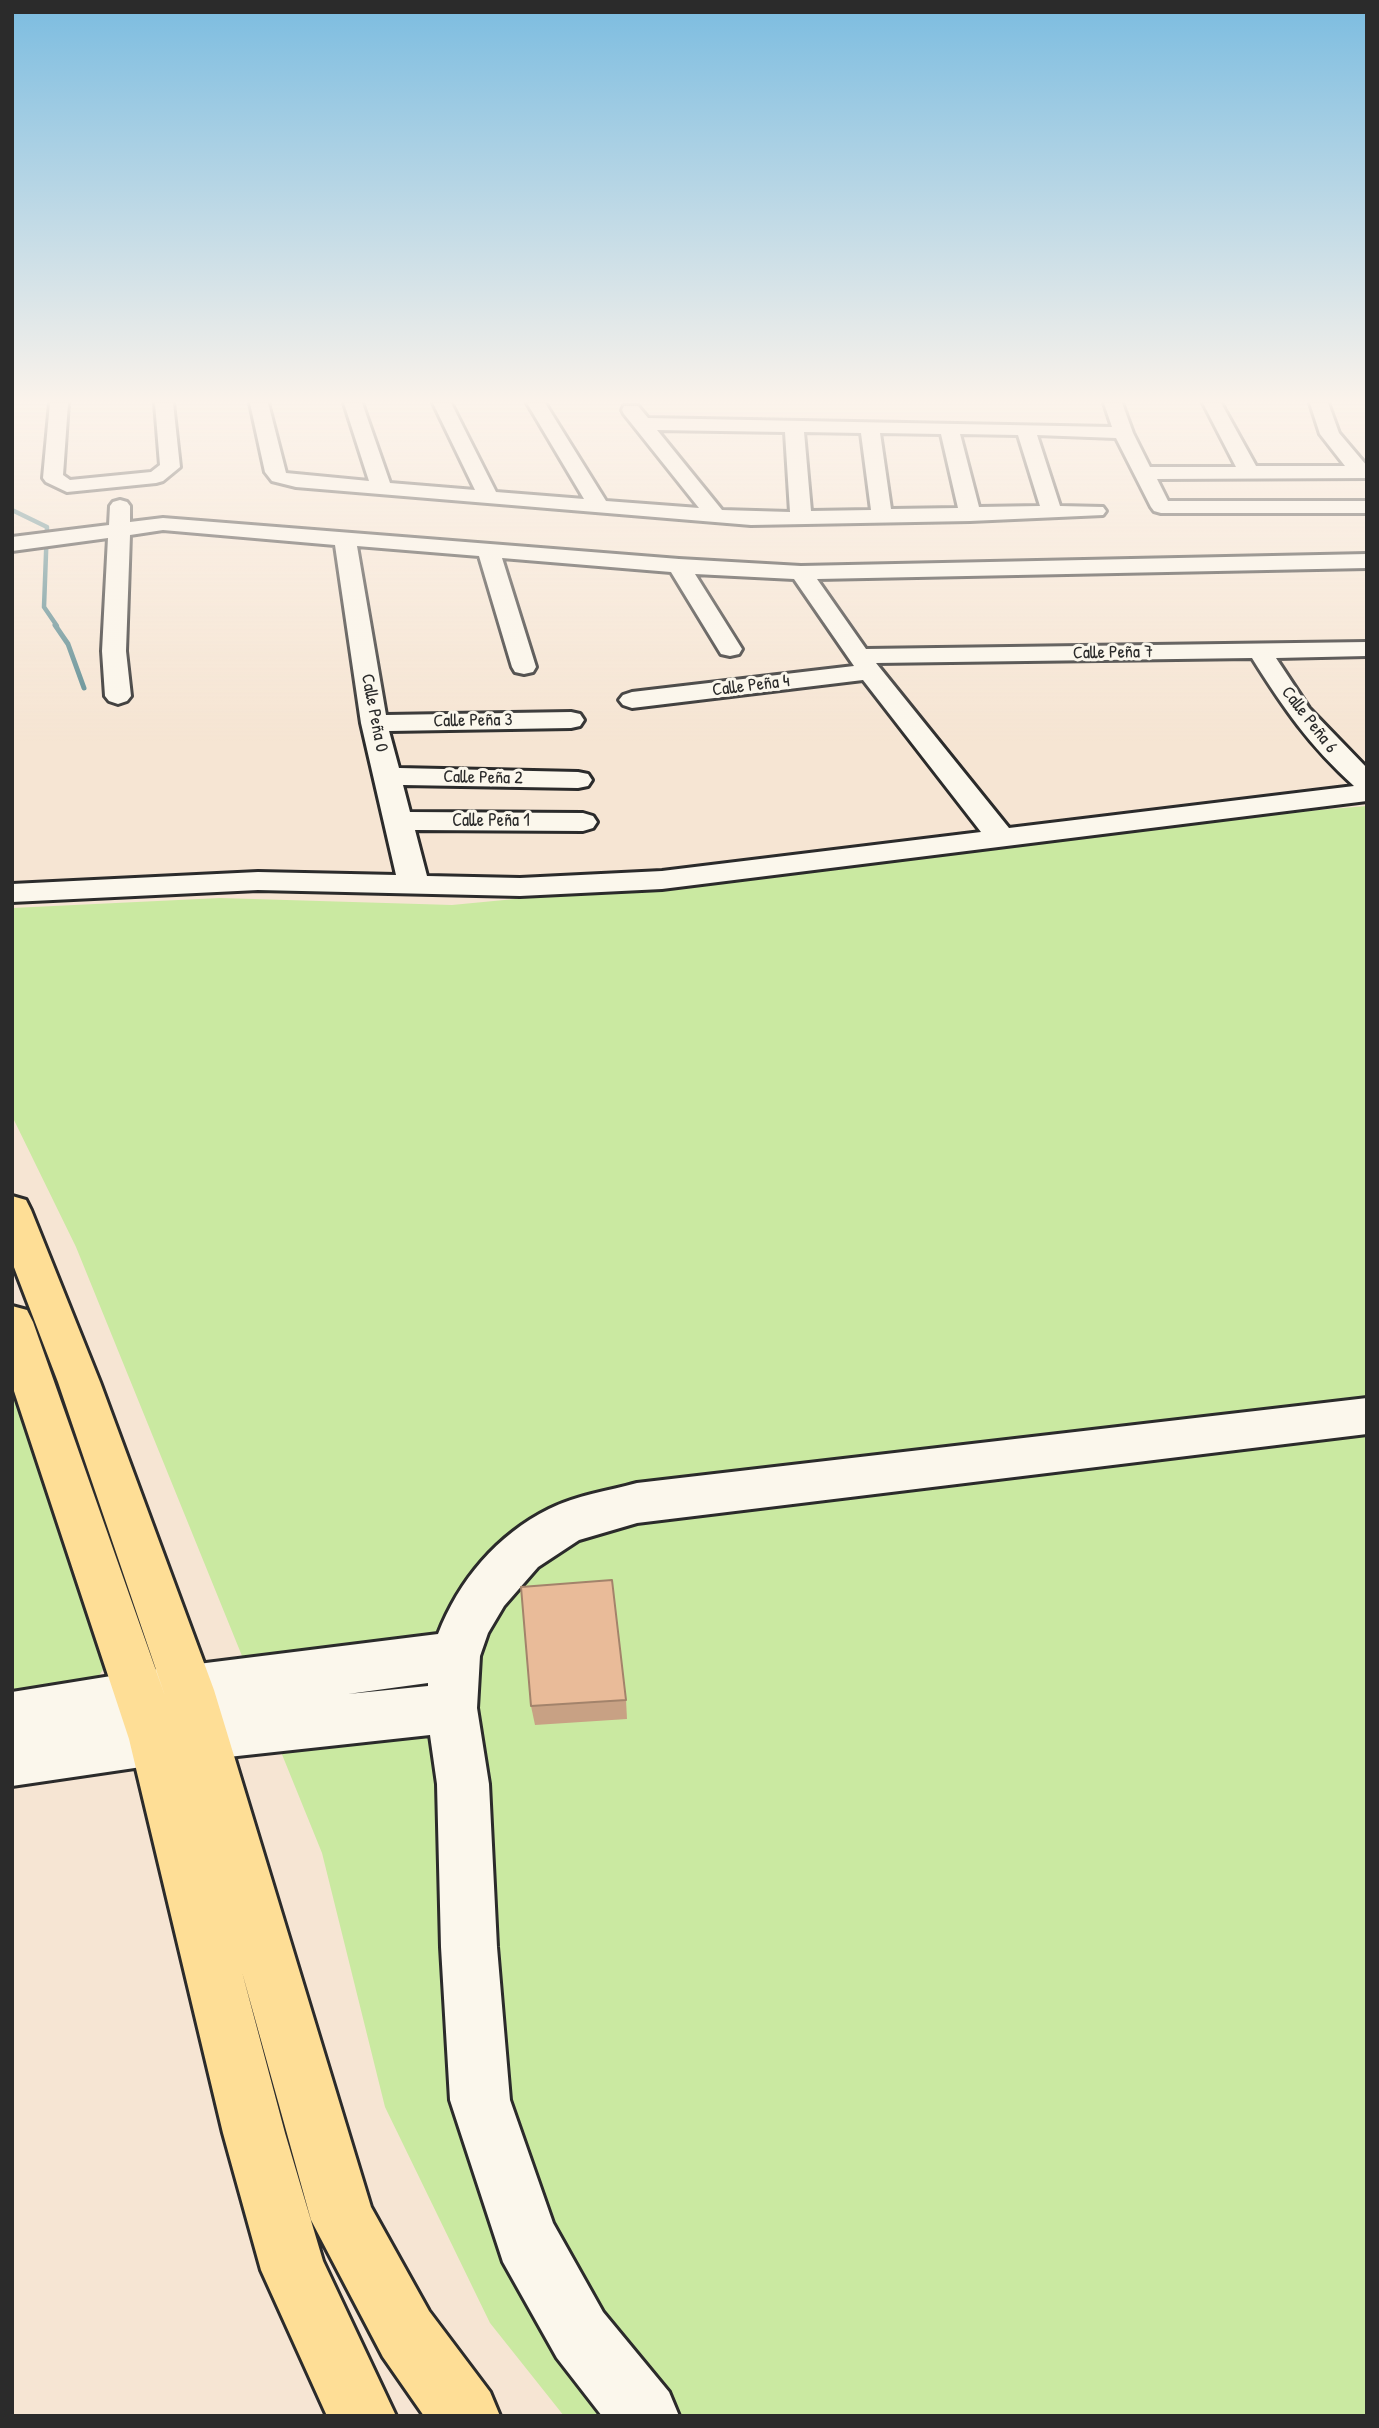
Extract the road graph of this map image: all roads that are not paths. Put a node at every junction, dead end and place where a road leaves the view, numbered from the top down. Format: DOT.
graph roads {
  1 [pos="119,516"];
  2 [pos="720,516"];
  3 [pos="913,516"];
  4 [pos="882,517"];
  5 [pos="801,518"];
  6 [pos="119,529"];
  7 [pos="345,538"];
  8 [pos="12,544"];
  9 [pos="488,550"];
  10 [pos="1367,561"];
  11 [pos="679,566"];
  12 [pos="801,573"];
  13 [pos="730,649"];
  14 [pos="1367,649"];
  15 [pos="1259,650"];
  16 [pos="864,664"];
  17 [pos="524,667"];
  18 [pos="118,696"];
  19 [pos="632,700"];
  20 [pos="571,720"];
  21 [pos="374,723"];
  22 [pos="387,776"];
  23 [pos="578,780"];
  24 [pos="1367,783"];
  25 [pos="1367,793"];
  26 [pos="398,821"];
  27 [pos="583,822"];
  28 [pos="1001,838"];
  29 [pos="414,886"];
  30 [pos="12,893"];
  31 [pos="12,1210"];
  32 [pos="12,1322"];
  33 [pos="1367,1416"];
  34 [pos="454,1682"];
  35 [pos="172,1715"];
  36 [pos="12,1717"];
  37 [pos="12,1760"];
  38 [pos="362,2416"];
  39 [pos="466,2416"];
  40 [pos="645,2416"];
  1 -- 6 [label="street"];
  2 -- 5 [label="street"];
  3 -- 4 [label="street"];
  4 -- 5 [label="street"];
  6 -- 7 [label="street"];
  6 -- 8 [label="street"];
  6 -- 18 [label="street"];
  7 -- 9 [label="street"];
  7 -- 21 [label="street, Calle Peña 0"];
  9 -- 11 [label="street"];
  9 -- 17 [label="street"];
  10 -- 12 [label="street"];
  11 -- 12 [label="street"];
  11 -- 13 [label="street"];
  12 -- 16 [label="street"];
  14 -- 15 [label="street, Calle Peña 7"];
  15 -- 16 [label="street, Calle Peña 7"];
  15 -- 24 [label="street, Calle Peña 6"];
  16 -- 19 [label="street, Calle Peña 4"];
  16 -- 28 [label="street"];
  20 -- 21 [label="street, Calle Peña 3"];
  21 -- 22 [label="street, Calle Peña 0"];
  22 -- 23 [label="street, Calle Peña 2"];
  22 -- 26 [label="street, Calle Peña 0"];
  25 -- 28 [label="street"];
  26 -- 27 [label="street, Calle Peña 1"];
  26 -- 29 [label="street, Calle Peña 0"];
  28 -- 29 [label="street"];
  29 -- 30 [label="street"];
  31 -- 35 [label="main road"];
  32 -- 35 [label="main road"];
  33 -- 34 [label="street"];
  34 -- 35 [label="street"];
  34 -- 40 [label="street"];
  35 -- 36 [label="street"];
  35 -- 37 [label="street"];
  35 -- 38 [label="main road"];
  35 -- 39 [label="main road"];
}
